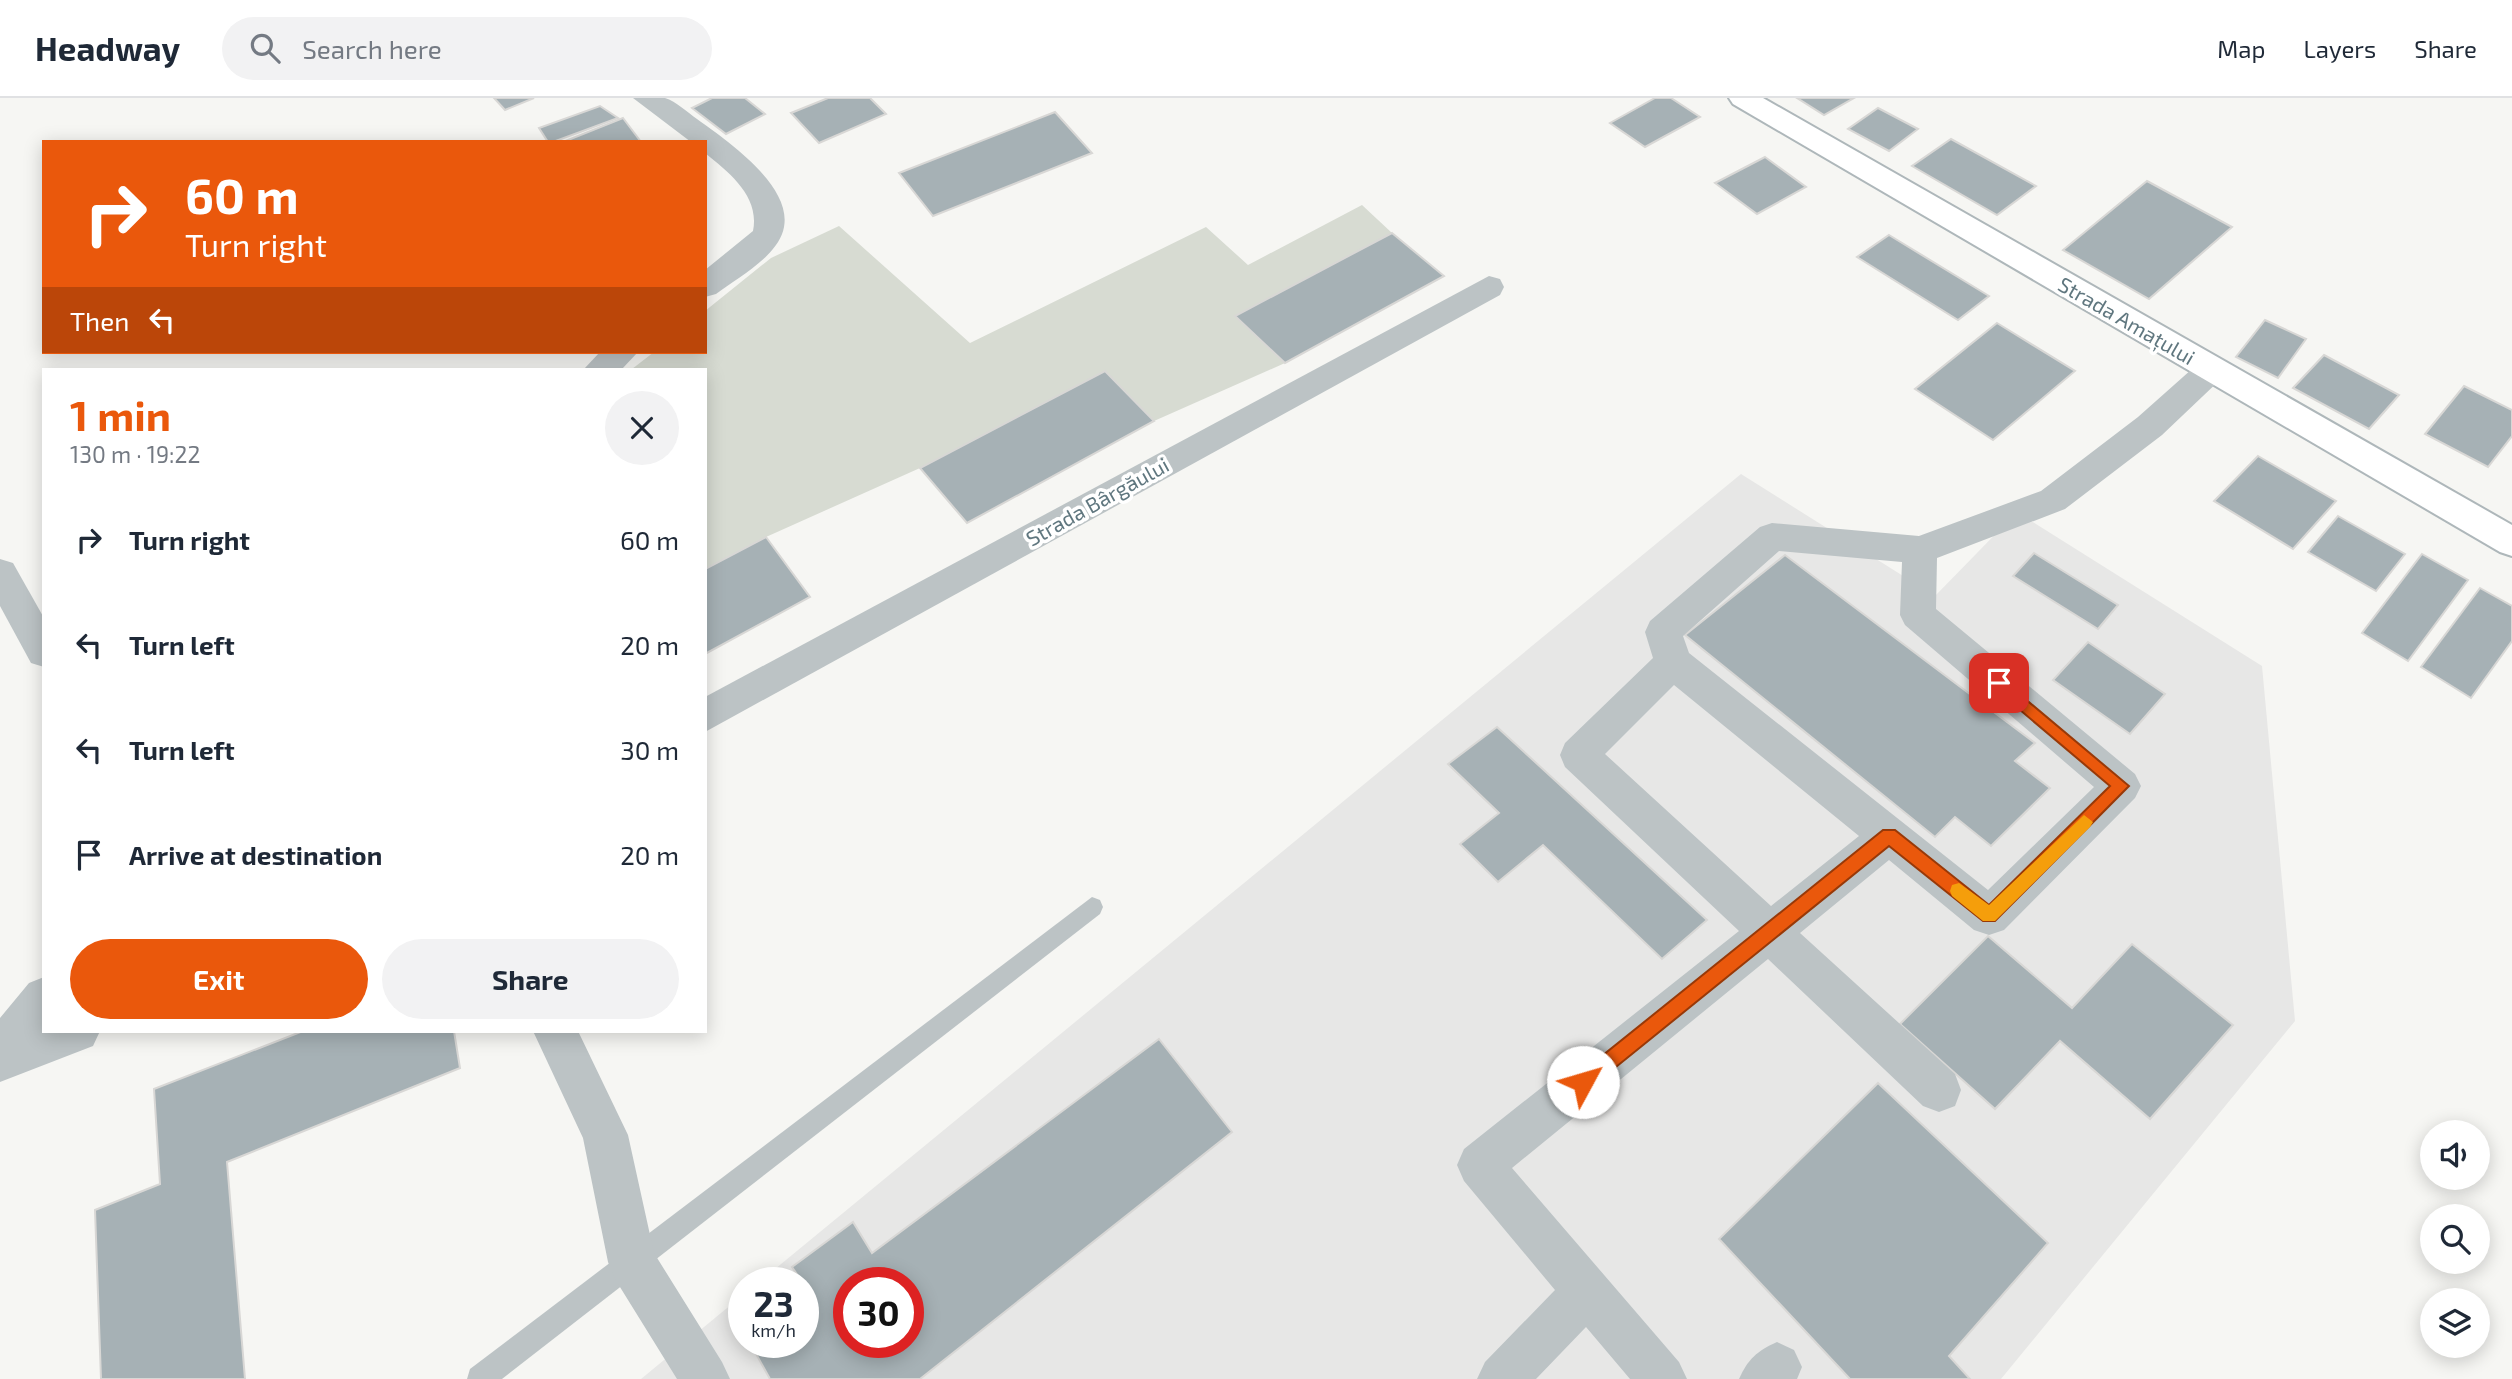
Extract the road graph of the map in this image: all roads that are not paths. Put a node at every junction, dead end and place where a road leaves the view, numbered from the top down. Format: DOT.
graph roads {
  1 [pos="646,98"];
  2 [pos="1743,98"];
  3 [pos="703,140"];
  4 [pos="707,143"];
  5 [pos="707,284"];
  6 [pos="1489,287"];
  7 [pos="619,354"];
  8 [pos="601,368"];
  9 [pos="2212,369"];
  10 [pos="2512,542"];
  11 [pos="1920,550"];
  12 [pos="0,573"];
  13 [pos="42,648"];
  14 [pos="1673,662"];
  15 [pos="707,715"];
  16 [pos="1889,836"];
  17 [pos="1092,907"];
  18 [pos="1769,932"];
  19 [pos="42,1000"];
  20 [pos="73,1033"];
  21 [pos="556,1033"];
  22 [pos="0,1052"];
  23 [pos="0,1061"];
  24 [pos="1939,1090"];
  25 [pos="632,1262"];
  26 [pos="1587,1292"];
  27 [pos="480,1379"];
  28 [pos="705,1379"];
  29 [pos="1502,1379"];
  30 [pos="1662,1379"];
  1 -- 3 [label="street"];
  2 -- 9 [label="main road, Strada Amațului"];
  4 -- 5 [label="street"];
  6 -- 15 [label="street, Strada Bârgăului"];
  7 -- 8 [label="street"];
  9 -- 10 [label="main road, Strada Amațului"];
  9 -- 11 [label="street"];
  11 -- 14 [label="street"];
  11 -- 16 [label="street"];
  12 -- 13 [label="street"];
  14 -- 16 [label="street"];
  14 -- 18 [label="street"];
  16 -- 18 [label="street"];
  17 -- 25 [label="lane"];
  18 -- 24 [label="street"];
  18 -- 26 [label="street"];
  19 -- 22 [label="street"];
  20 -- 23 [label="street"];
  21 -- 25 [label="street"];
  25 -- 27 [label="lane"];
  25 -- 28 [label="street"];
  26 -- 29 [label="street"];
  26 -- 30 [label="street"];
}
